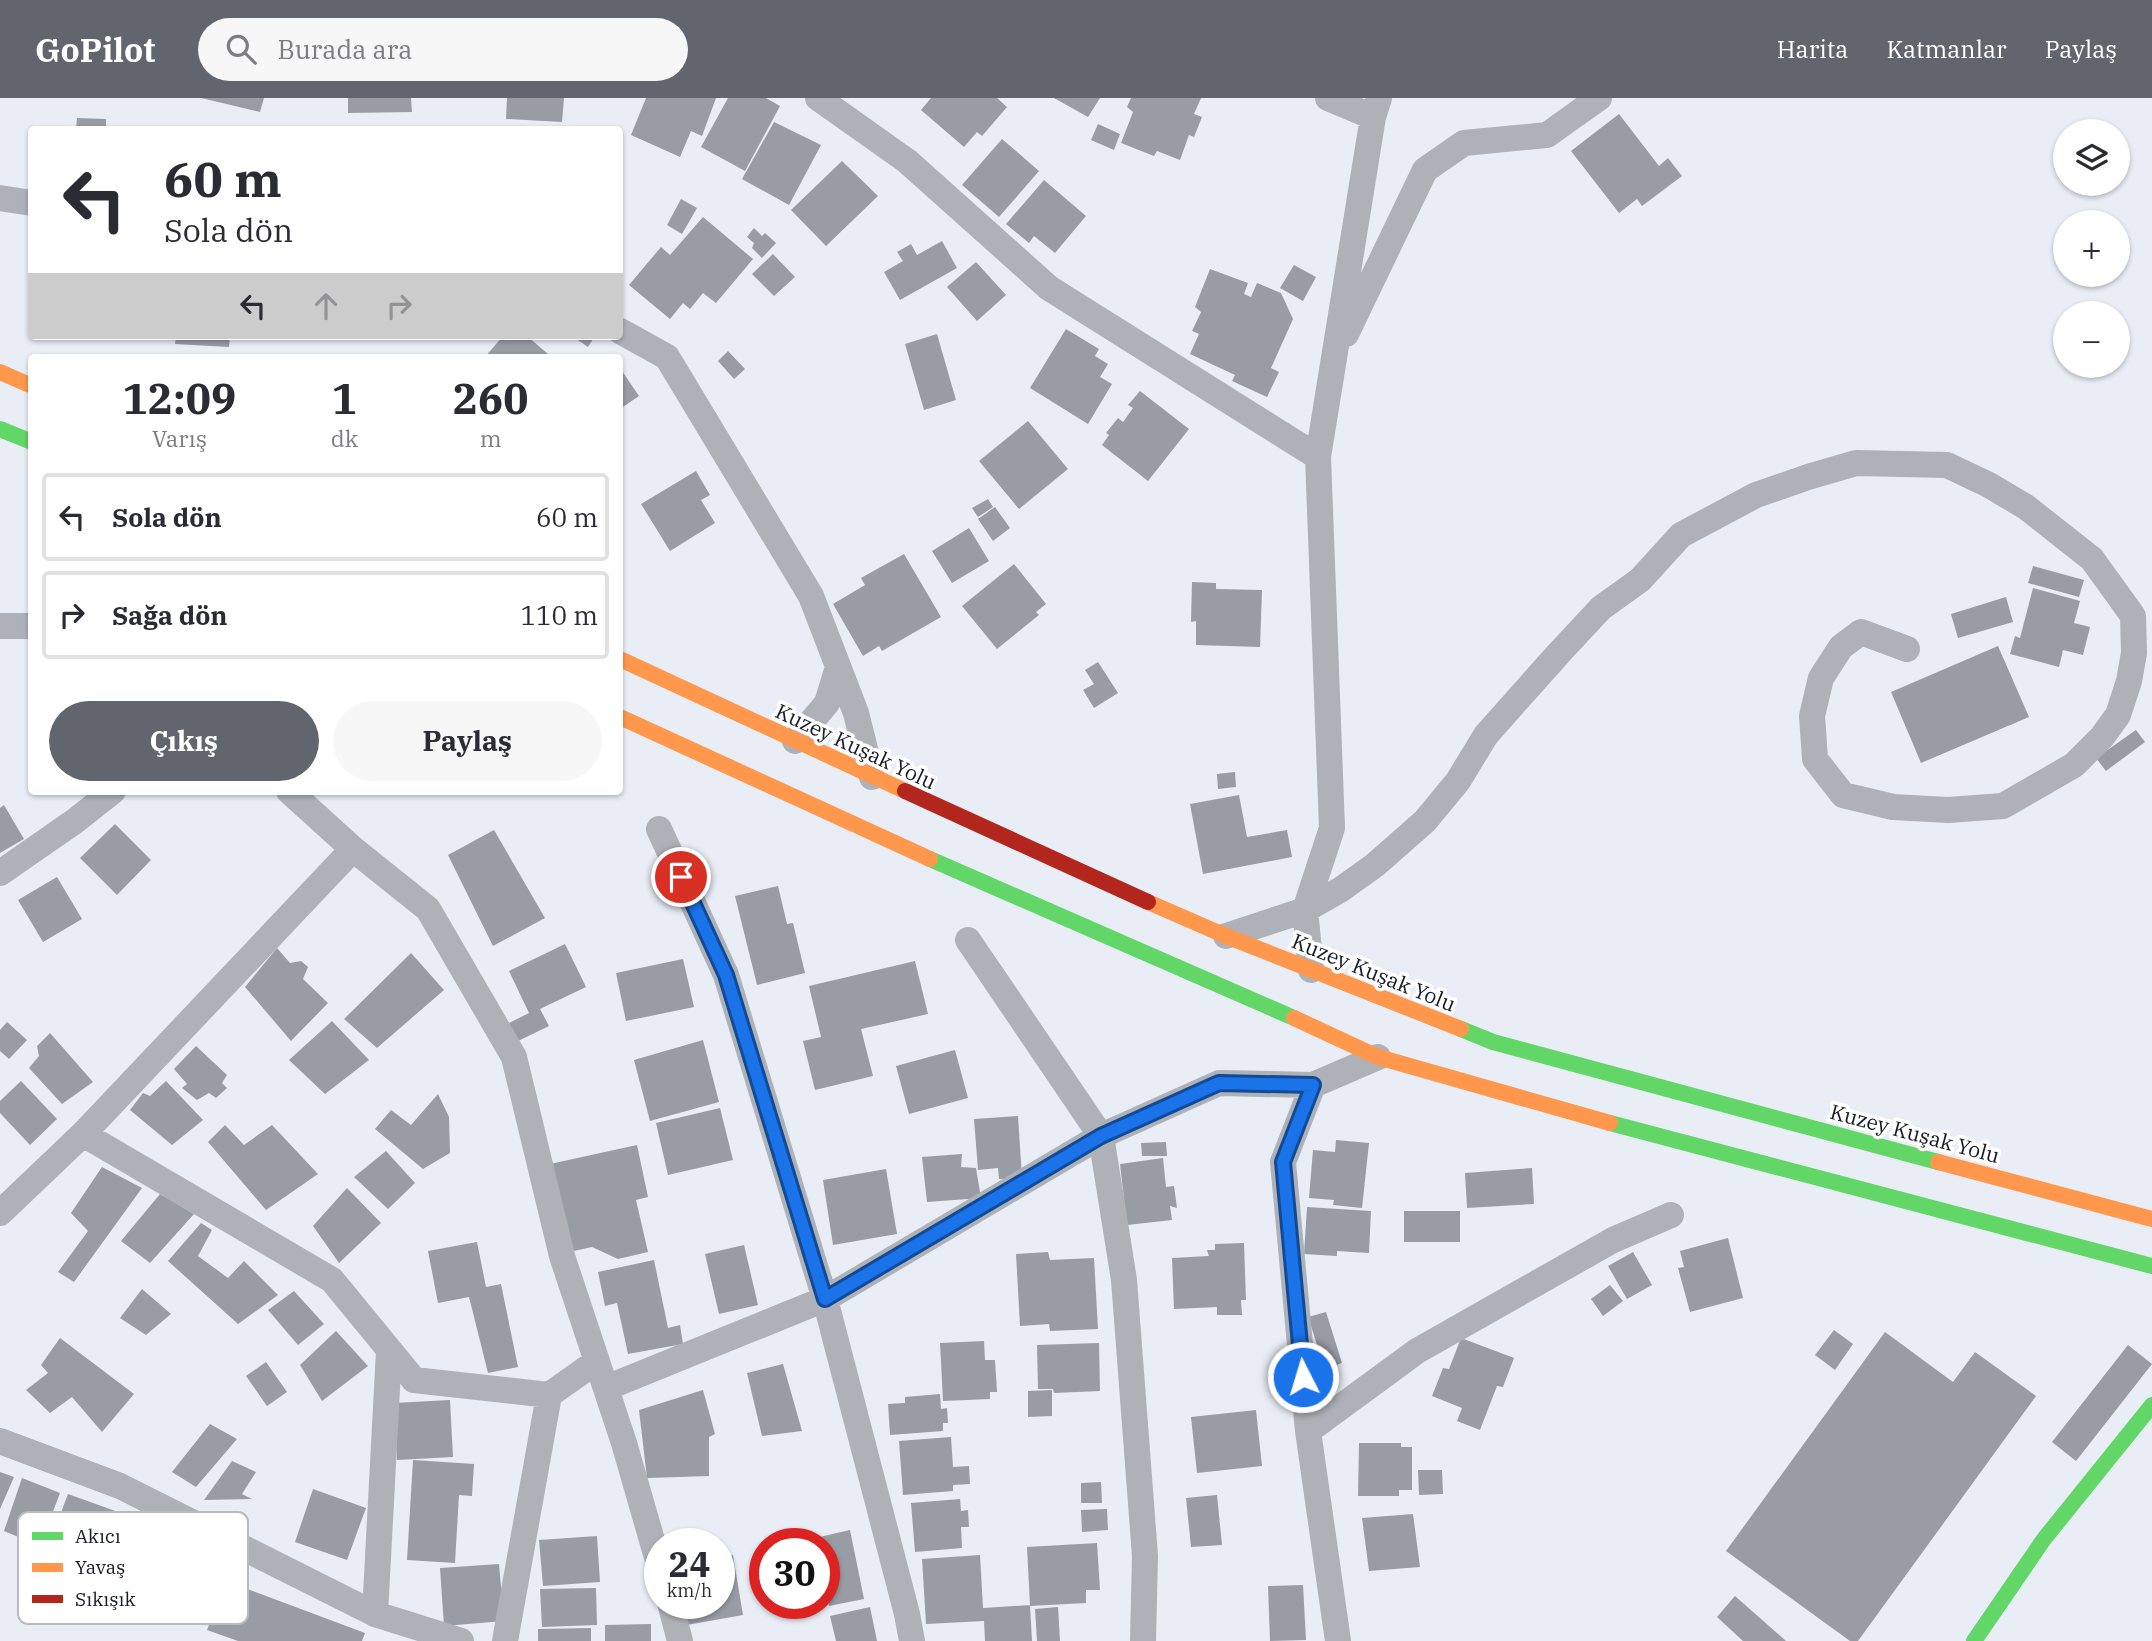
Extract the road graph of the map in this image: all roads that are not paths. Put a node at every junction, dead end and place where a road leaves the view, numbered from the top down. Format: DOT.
graph roads {
  1 [pos="818,98"];
  2 [pos="858,98"];
  3 [pos="1328,98"];
  4 [pos="1599,98"];
  5 [pos="1376,108"];
  6 [pos="856,125"];
  7 [pos="0,198"];
  8 [pos="28,202"];
  9 [pos="623,333"];
  10 [pos="1334,359"];
  11 [pos="0,372"];
  12 [pos="28,384"];
  13 [pos="0,429"];
  14 [pos="28,440"];
  15 [pos="1318,457"];
  16 [pos="0,626"];
  17 [pos="28,626"];
  18 [pos="1908,649"];
  19 [pos="623,660"];
  20 [pos="838,667"];
  21 [pos="623,718"];
  22 [pos="795,741"];
  23 [pos="872,777"];
  24 [pos="108,795"];
  25 [pos="293,795"];
  26 [pos="659,829"];
  27 [pos="353,849"];
  28 [pos="0,873"];
  29 [pos="1304,910"];
  30 [pos="1226,936"];
  31 [pos="968,940"];
  32 [pos="1311,970"];
  33 [pos="1378,1057"];
  34 [pos="1313,1085"];
  35 [pos="83,1134"];
  36 [pos="1101,1136"];
  37 [pos="0,1213"];
  38 [pos="1671,1215"];
  39 [pos="2152,1219"];
  40 [pos="2152,1266"];
  41 [pos="825,1299"];
  42 [pos="389,1351"];
  43 [pos="597,1361"];
  44 [pos="606,1388"];
  45 [pos="549,1395"];
  46 [pos="2152,1405"];
  47 [pos="1308,1431"];
  48 [pos="0,1441"];
  49 [pos="172,1512"];
  50 [pos="648,1528"];
  51 [pos="248,1550"];
  52 [pos="375,1614"];
  53 [pos="674,1619"];
  54 [pos="461,1641"];
  55 [pos="505,1641"];
  56 [pos="680,1641"];
  57 [pos="912,1641"];
  58 [pos="1143,1641"];
  59 [pos="1338,1641"];
  60 [pos="1973,1641"];
  1 -- 6 [label="street"];
  2 -- 6 [label="street"];
  3 -- 5 [label="street"];
  4 -- 10 [label="street"];
  5 -- 10 [label="street"];
  6 -- 15 [label="street"];
  7 -- 8 [label="street"];
  9 -- 20 [label="street"];
  10 -- 15 [label="street"];
  11 -- 12 [label="main road"];
  13 -- 14 [label="main road"];
  15 -- 29 [label="street"];
  16 -- 17 [label="street"];
  18 -- 29 [label="street"];
  19 -- 22 [label="main road, Kuzey Kuşak Yolu"];
  20 -- 22 [label="street"];
  20 -- 23 [label="street"];
  21 -- 33 [label="main road"];
  22 -- 23 [label="main road, Kuzey Kuşak Yolu"];
  23 -- 30 [label="main road, Kuzey Kuşak Yolu"];
  24 -- 28 [label="street"];
  25 -- 27 [label="street"];
  26 -- 41 [label="street"];
  27 -- 35 [label="street"];
  27 -- 43 [label="street"];
  29 -- 30 [label="street"];
  29 -- 32 [label="street"];
  30 -- 32 [label="main road, Kuzey Kuşak Yolu"];
  31 -- 36 [label="street"];
  32 -- 39 [label="main road, Kuzey Kuşak Yolu"];
  33 -- 34 [label="street"];
  33 -- 40 [label="main road"];
  34 -- 36 [label="street"];
  34 -- 47 [label="street"];
  35 -- 37 [label="street"];
  35 -- 42 [label="street"];
  36 -- 41 [label="street"];
  36 -- 58 [label="street"];
  38 -- 47 [label="street"];
  41 -- 44 [label="street"];
  41 -- 57 [label="street"];
  42 -- 45 [label="street"];
  42 -- 52 [label="street"];
  43 -- 44 [label="street"];
  43 -- 45 [label="street"];
  44 -- 50 [label="street"];
  45 -- 55 [label="street"];
  46 -- 60 [label="main road"];
  47 -- 59 [label="street"];
  48 -- 49 [label="street"];
  51 -- 52 [label="street"];
  52 -- 54 [label="street"];
  53 -- 56 [label="street"];
}
